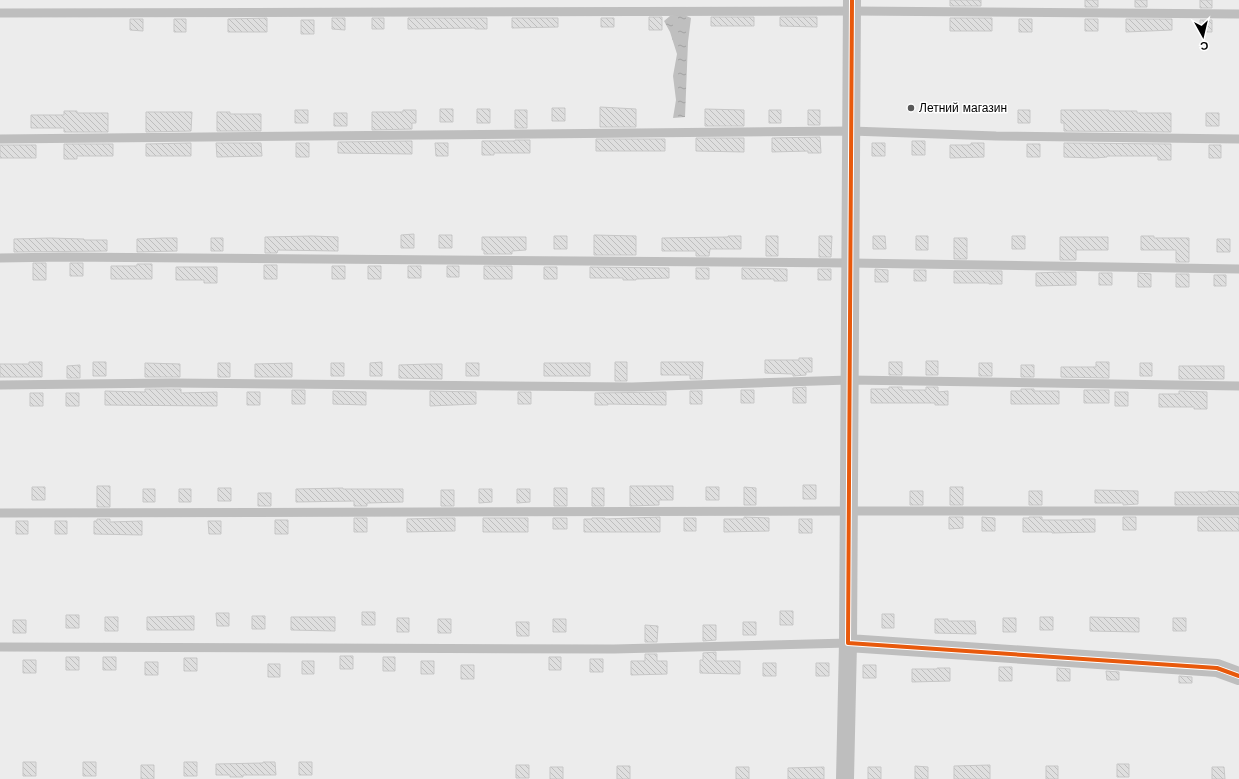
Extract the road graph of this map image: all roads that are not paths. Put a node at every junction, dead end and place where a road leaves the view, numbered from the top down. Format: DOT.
graph roads {
  1 [pos="852,5"];
  2 [pos="0,13"];
  3 [pos="1239,14"];
  4 [pos="851,131"];
  5 [pos="0,139"];
  6 [pos="1239,139"];
  7 [pos="0,258"];
  8 [pos="850,263"];
  9 [pos="1239,268"];
  10 [pos="849,380"];
  11 [pos="0,385"];
  12 [pos="1239,386"];
  13 [pos="848,511"];
  14 [pos="0,512"];
  15 [pos="1239,512"];
  16 [pos="848,643"];
  17 [pos="0,647"];
  18 [pos="1239,676"];
  19 [pos="845,779"];
  1 -- 2 [label="lane"];
  1 -- 3 [label="lane"];
  1 -- 4 [label="street"];
  4 -- 5 [label="lane"];
  4 -- 6 [label="lane"];
  4 -- 8 [label="street"];
  7 -- 8 [label="lane"];
  8 -- 9 [label="lane"];
  8 -- 10 [label="street"];
  10 -- 11 [label="lane"];
  10 -- 12 [label="lane"];
  10 -- 13 [label="street"];
  13 -- 14 [label="lane"];
  13 -- 15 [label="lane"];
  13 -- 16 [label="street"];
  16 -- 17 [label="lane"];
  16 -- 18 [label="street"];
  16 -- 19 [label="street"];
}
